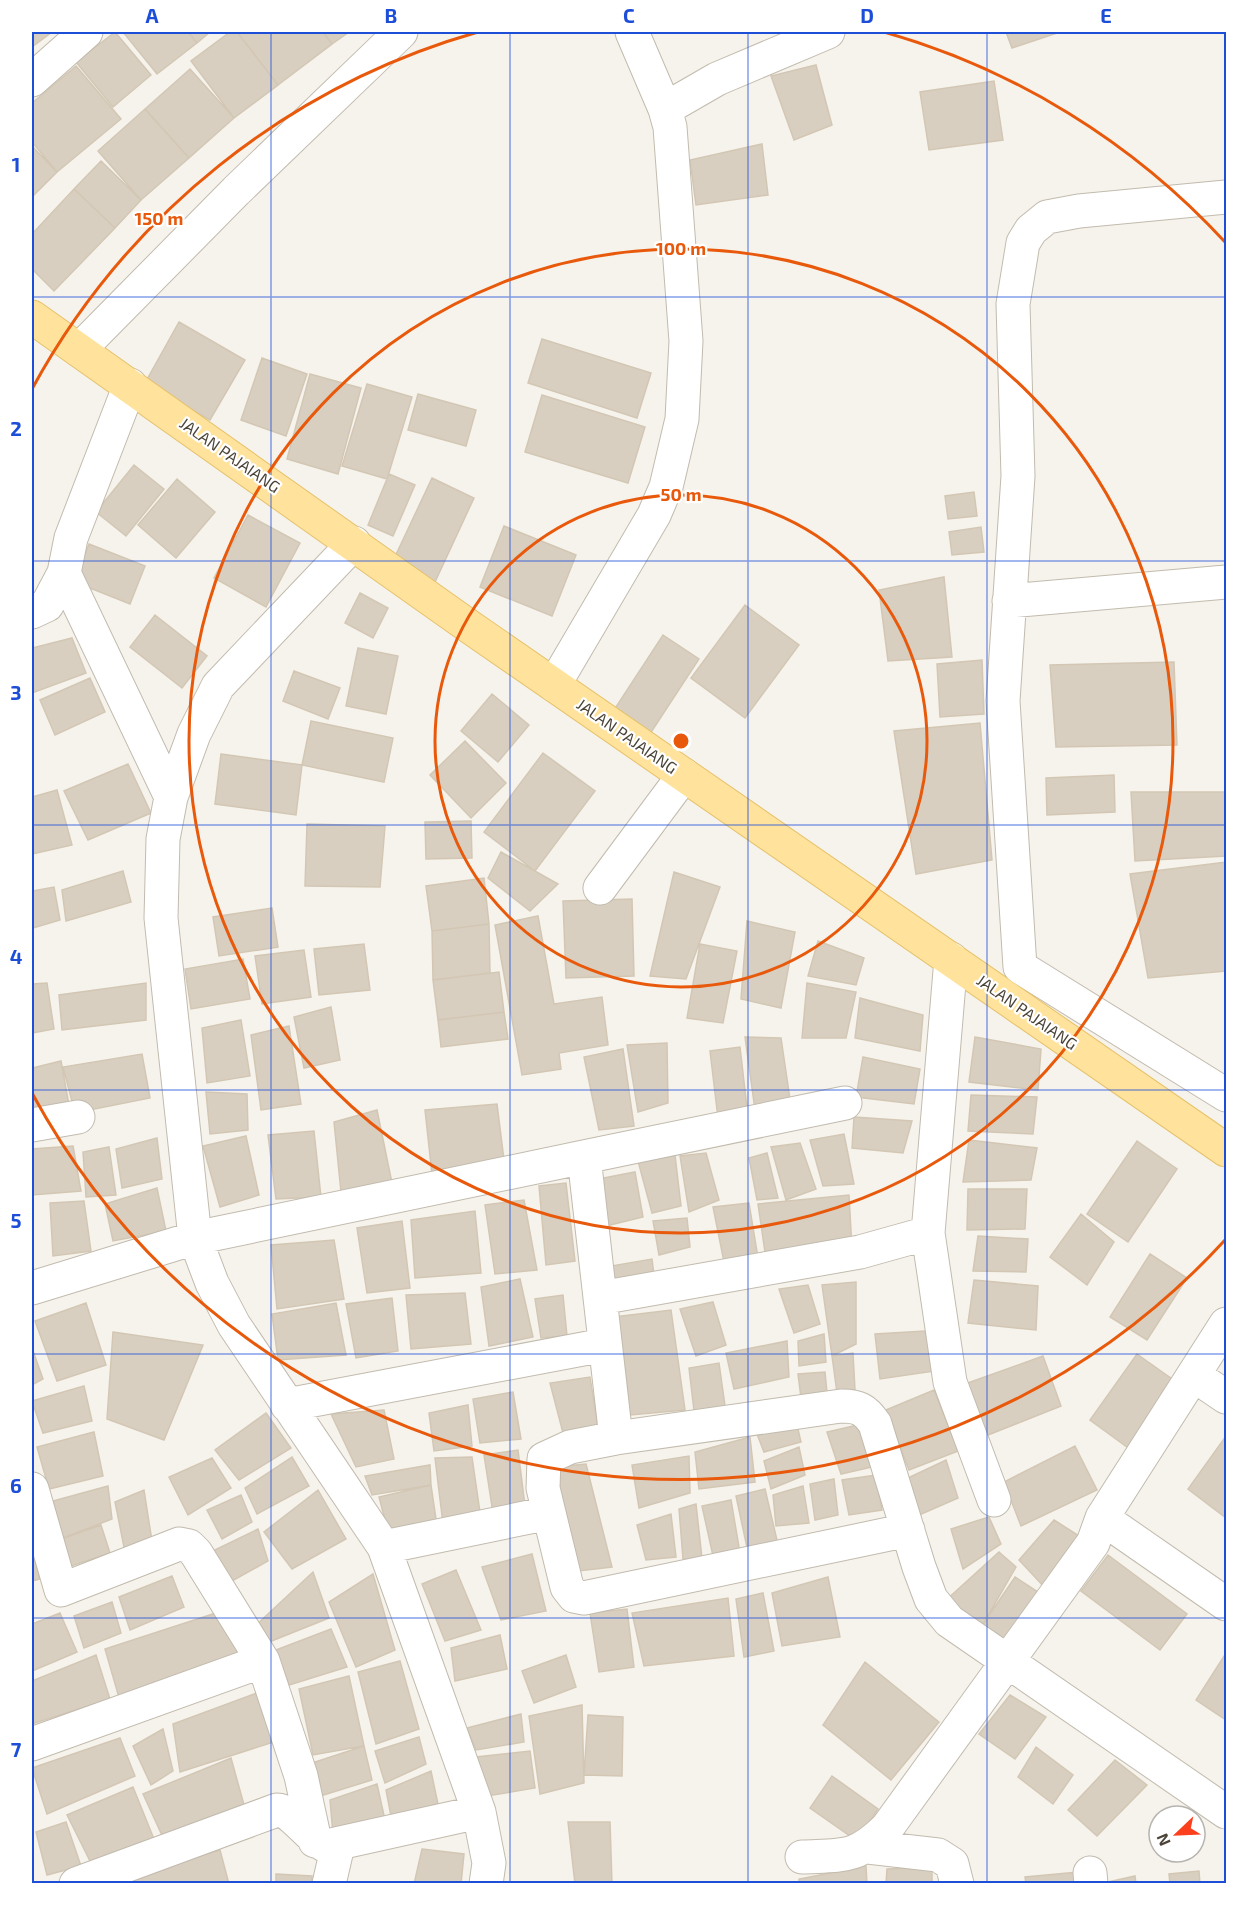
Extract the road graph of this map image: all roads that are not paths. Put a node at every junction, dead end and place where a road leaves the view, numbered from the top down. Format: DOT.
graph roads {
  1 [pos="86,32"];
  2 [pos="401,32"];
  3 [pos="632,32"];
  4 [pos="828,32"];
  5 [pos="32,80"];
  6 [pos="665,109"];
  7 [pos="1227,197"];
  8 [pos="32,316"];
  9 [pos="79,350"];
  10 [pos="130,386"];
  11 [pos="354,543"];
  12 [pos="64,573"];
  13 [pos="1227,582"];
  14 [pos="1009,601"];
  15 [pos="32,612"];
  16 [pos="554,685"];
  17 [pos="684,775"];
  18 [pos="171,797"];
  19 [pos="600,888"];
  20 [pos="951,959"];
  21 [pos="1227,1095"];
  22 [pos="845,1103"];
  23 [pos="78,1117"];
  24 [pos="32,1125"];
  25 [pos="1227,1150"];
  26 [pos="584,1157"];
  27 [pos="928,1233"];
  28 [pos="195,1238"];
  29 [pos="32,1288"];
  30 [pos="600,1298"];
  31 [pos="1227,1324"];
  32 [pos="604,1345"];
  33 [pos="1195,1376"];
  34 [pos="1227,1397"];
  35 [pos="287,1405"];
  36 [pos="616,1438"];
  37 [pos="32,1490"];
  38 [pos="994,1500"];
  39 [pos="549,1514"];
  40 [pos="1102,1518"];
  41 [pos="908,1530"];
  42 [pos="384,1547"];
  43 [pos="1227,1604"];
  44 [pos="263,1661"];
  45 [pos="1009,1661"];
  46 [pos="32,1744"];
  47 [pos="479,1812"];
  48 [pos="1227,1812"];
  49 [pos="326,1843"];
  50 [pos="868,1847"];
  51 [pos="802,1857"];
  52 [pos="76,1884"];
  53 [pos="330,1884"];
  54 [pos="486,1884"];
  55 [pos="957,1884"];
  1 -- 5 [label="street"];
  2 -- 9 [label="street"];
  3 -- 6 [label="street"];
  4 -- 6 [label="street"];
  6 -- 16 [label="street"];
  7 -- 14 [label="street"];
  8 -- 9 [label="main road, JALAN PAJAIANG"];
  9 -- 10 [label="main road, JALAN PAJAIANG"];
  10 -- 11 [label="main road, JALAN PAJAIANG"];
  10 -- 12 [label="street"];
  11 -- 16 [label="main road, JALAN PAJAIANG"];
  11 -- 18 [label="street"];
  12 -- 15 [label="street"];
  12 -- 18 [label="street"];
  13 -- 14 [label="street"];
  14 -- 21 [label="street"];
  16 -- 17 [label="main road, JALAN PAJAIANG"];
  17 -- 19 [label="street"];
  17 -- 20 [label="main road, JALAN PAJAIANG"];
  18 -- 28 [label="street"];
  20 -- 25 [label="main road, JALAN PAJAIANG"];
  20 -- 27 [label="street"];
  22 -- 26 [label="street"];
  23 -- 24 [label="street"];
  26 -- 28 [label="street"];
  26 -- 30 [label="street"];
  27 -- 30 [label="street"];
  27 -- 38 [label="street"];
  28 -- 29 [label="street"];
  28 -- 35 [label="street"];
  30 -- 32 [label="street"];
  31 -- 33 [label="street"];
  32 -- 35 [label="street"];
  32 -- 36 [label="street"];
  33 -- 34 [label="street"];
  33 -- 40 [label="street"];
  35 -- 42 [label="street"];
  36 -- 39 [label="street"];
  36 -- 41 [label="street"];
  37 -- 44 [label="street"];
  39 -- 41 [label="street"];
  39 -- 42 [label="street"];
  40 -- 43 [label="street"];
  40 -- 45 [label="street"];
  41 -- 45 [label="street"];
  42 -- 47 [label="street"];
  44 -- 46 [label="street"];
  44 -- 49 [label="street"];
  45 -- 48 [label="street"];
  45 -- 50 [label="street"];
  47 -- 49 [label="street"];
  47 -- 54 [label="street"];
  49 -- 52 [label="street"];
  49 -- 53 [label="street"];
  50 -- 51 [label="street"];
  50 -- 55 [label="street"];
}
